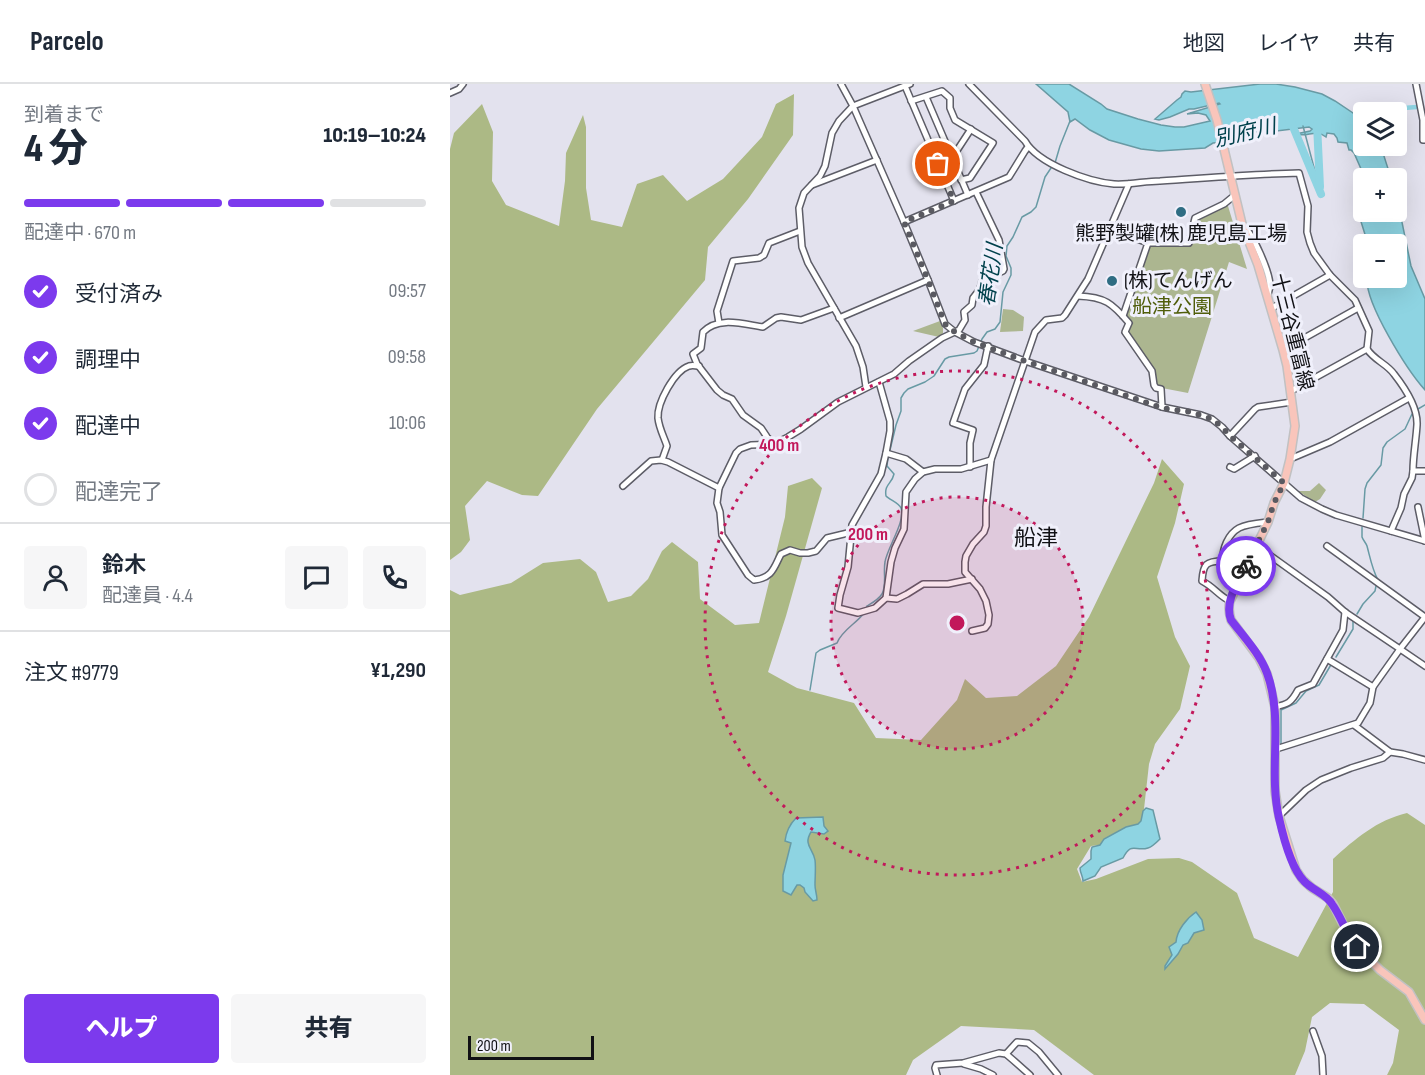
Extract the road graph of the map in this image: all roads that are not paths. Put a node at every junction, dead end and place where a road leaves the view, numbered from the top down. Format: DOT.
graph roads {
  1 [pos="464,84"];
  2 [pos="841,84"];
  3 [pos="969,84"];
  4 [pos="1205,84"];
  5 [pos="1416,84"];
  6 [pos="907,85"];
  7 [pos="450,93"];
  8 [pos="926,97"];
  9 [pos="911,101"];
  10 [pos="854,106"];
  11 [pos="971,129"];
  12 [pos="1425,140"];
  13 [pos="1028,147"];
  14 [pos="952,158"];
  15 [pos="877,160"];
  16 [pos="938,164"];
  17 [pos="1231,175"];
  18 [pos="961,180"];
  19 [pos="1129,184"];
  20 [pos="811,186"];
  21 [pos="976,192"];
  22 [pos="968,195"];
  23 [pos="1235,195"];
  24 [pos="954,201"];
  25 [pos="904,222"];
  26 [pos="1110,229"];
  27 [pos="800,231"];
  28 [pos="1148,243"];
  29 [pos="1330,276"];
  30 [pos="928,280"];
  31 [pos="1078,296"];
  32 [pos="1358,308"];
  33 [pos="834,309"];
  34 [pos="1272,309"];
  35 [pos="1123,316"];
  36 [pos="838,318"];
  37 [pos="719,323"];
  38 [pos="955,332"];
  39 [pos="987,346"];
  40 [pos="1367,349"];
  41 [pos="1283,350"];
  42 [pos="1025,361"];
  43 [pos="699,366"];
  44 [pos="879,382"];
  45 [pos="866,387"];
  46 [pos="1291,391"];
  47 [pos="1409,398"];
  48 [pos="1292,402"];
  49 [pos="1162,408"];
  50 [pos="1230,436"];
  51 [pos="774,444"];
  52 [pos="886,453"];
  53 [pos="1255,456"];
  54 [pos="1290,459"];
  55 [pos="662,460"];
  56 [pos="992,460"];
  57 [pos="970,467"];
  58 [pos="1230,467"];
  59 [pos="1413,471"];
  60 [pos="1425,471"];
  61 [pos="923,472"];
  62 [pos="1284,483"];
  63 [pos="623,486"];
  64 [pos="719,488"];
  65 [pos="1418,507"];
  66 [pos="1268,522"];
  67 [pos="1391,531"];
  68 [pos="852,532"];
  69 [pos="1425,541"];
  70 [pos="1257,546"];
  71 [pos="1327,546"];
  72 [pos="972,579"];
  73 [pos="886,598"];
  74 [pos="1230,601"];
  75 [pos="1345,612"];
  76 [pos="1425,617"];
  77 [pos="972,631"];
  78 [pos="1400,649"];
  79 [pos="1327,659"];
  80 [pos="1425,666"];
  81 [pos="1373,687"];
  82 [pos="1275,707"];
  83 [pos="1354,725"];
  84 [pos="1276,749"];
  85 [pos="1390,752"];
  86 [pos="1425,760"];
  87 [pos="1279,816"];
  88 [pos="1425,1020"];
  89 [pos="1313,1031"];
  90 [pos="1006,1054"];
  91 [pos="963,1064"];
  92 [pos="937,1075"];
  93 [pos="993,1075"];
  94 [pos="1030,1075"];
  95 [pos="1058,1075"];
  96 [pos="1323,1075"];
  1 -- 7 [label="street"];
  2 -- 10 [label="street"];
  3 -- 13 [label="street"];
  4 -- 17 [label="main road, 十三谷重富線"];
  5 -- 12 [label="street"];
  6 -- 9 [label="street"];
  6 -- 10 [label="street"];
  8 -- 9 [label="street"];
  8 -- 11 [label="street"];
  8 -- 14 [label="street"];
  9 -- 16 [label="street"];
  10 -- 15 [label="street"];
  10 -- 20 [label="street"];
  11 -- 14 [label="street"];
  11 -- 18 [label="street"];
  13 -- 19 [label="street"];
  13 -- 21 [label="street"];
  14 -- 16 [label="street"];
  14 -- 18 [label="street"];
  15 -- 20 [label="street"];
  15 -- 25 [label="street"];
  16 -- 24 [label="street"];
  17 -- 19 [label="street"];
  17 -- 23 [label="main road, 十三谷重富線"];
  17 -- 29 [label="street"];
  18 -- 22 [label="street"];
  19 -- 26 [label="street"];
  20 -- 27 [label="street"];
  21 -- 22 [label="street"];
  21 -- 38 [label="street"];
  22 -- 24 [label="street"];
  23 -- 28 [label="street"];
  23 -- 34 [label="main road, 十三谷重富線"];
  24 -- 25 [label="street"];
  25 -- 30 [label="street"];
  26 -- 28 [label="street"];
  26 -- 31 [label="street"];
  27 -- 33 [label="street"];
  27 -- 37 [label="street"];
  28 -- 35 [label="street"];
  29 -- 32 [label="street"];
  29 -- 34 [label="street"];
  30 -- 36 [label="street"];
  30 -- 38 [label="street"];
  31 -- 35 [label="street"];
  31 -- 42 [label="street"];
  32 -- 40 [label="street"];
  32 -- 41 [label="street"];
  33 -- 36 [label="street"];
  33 -- 37 [label="street"];
  34 -- 41 [label="main road, 十三谷重富線"];
  35 -- 49 [label="street"];
  36 -- 45 [label="street"];
  37 -- 43 [label="street"];
  38 -- 39 [label="street"];
  38 -- 44 [label="street"];
  39 -- 42 [label="street"];
  39 -- 57 [label="street"];
  40 -- 46 [label="street"];
  40 -- 47 [label="street"];
  41 -- 46 [label="main road, 十三谷重富線"];
  42 -- 49 [label="street"];
  42 -- 56 [label="street"];
  43 -- 51 [label="street"];
  43 -- 55 [label="street"];
  44 -- 45 [label="street"];
  44 -- 52 [label="street"];
  45 -- 51 [label="street"];
  46 -- 48 [label="main road, 十三谷重富線"];
  47 -- 54 [label="street"];
  47 -- 59 [label="street"];
  48 -- 50 [label="street"];
  48 -- 54 [label="main road, 十三谷重富線"];
  49 -- 50 [label="street"];
  50 -- 53 [label="street"];
  51 -- 64 [label="street"];
  52 -- 61 [label="street"];
  52 -- 68 [label="street"];
  53 -- 58 [label="street"];
  53 -- 62 [label="street"];
  54 -- 62 [label="main road, 十三谷重富線"];
  55 -- 63 [label="street"];
  55 -- 64 [label="street"];
  56 -- 57 [label="street"];
  56 -- 72 [label="street"];
  57 -- 61 [label="street"];
  59 -- 60 [label="street"];
  59 -- 67 [label="street"];
  61 -- 73 [label="street"];
  62 -- 66 [label="main road, 十三谷重富線"];
  62 -- 67 [label="street"];
  64 -- 68 [label="street"];
  65 -- 69 [label="street"];
  66 -- 70 [label="main road, 十三谷重富線"];
  66 -- 74 [label="street"];
  67 -- 69 [label="street"];
  68 -- 73 [label="street"];
  70 -- 74 [label="main road, 十三谷重富線"];
  70 -- 75 [label="street"];
  71 -- 76 [label="street"];
  72 -- 73 [label="street"];
  72 -- 77 [label="street"];
  74 -- 82 [label="main road"];
  75 -- 78 [label="street"];
  75 -- 79 [label="street"];
  76 -- 78 [label="street"];
  78 -- 80 [label="street"];
  78 -- 81 [label="street"];
  79 -- 81 [label="street"];
  79 -- 82 [label="street"];
  81 -- 83 [label="street"];
  82 -- 84 [label="main road"];
  83 -- 84 [label="street"];
  83 -- 85 [label="street"];
  84 -- 87 [label="main road"];
  85 -- 86 [label="street"];
  85 -- 87 [label="street"];
  87 -- 88 [label="main road"];
  89 -- 96 [label="street"];
  90 -- 91 [label="street"];
  90 -- 94 [label="street"];
  90 -- 95 [label="street"];
  91 -- 92 [label="street"];
  91 -- 93 [label="street"];
}
